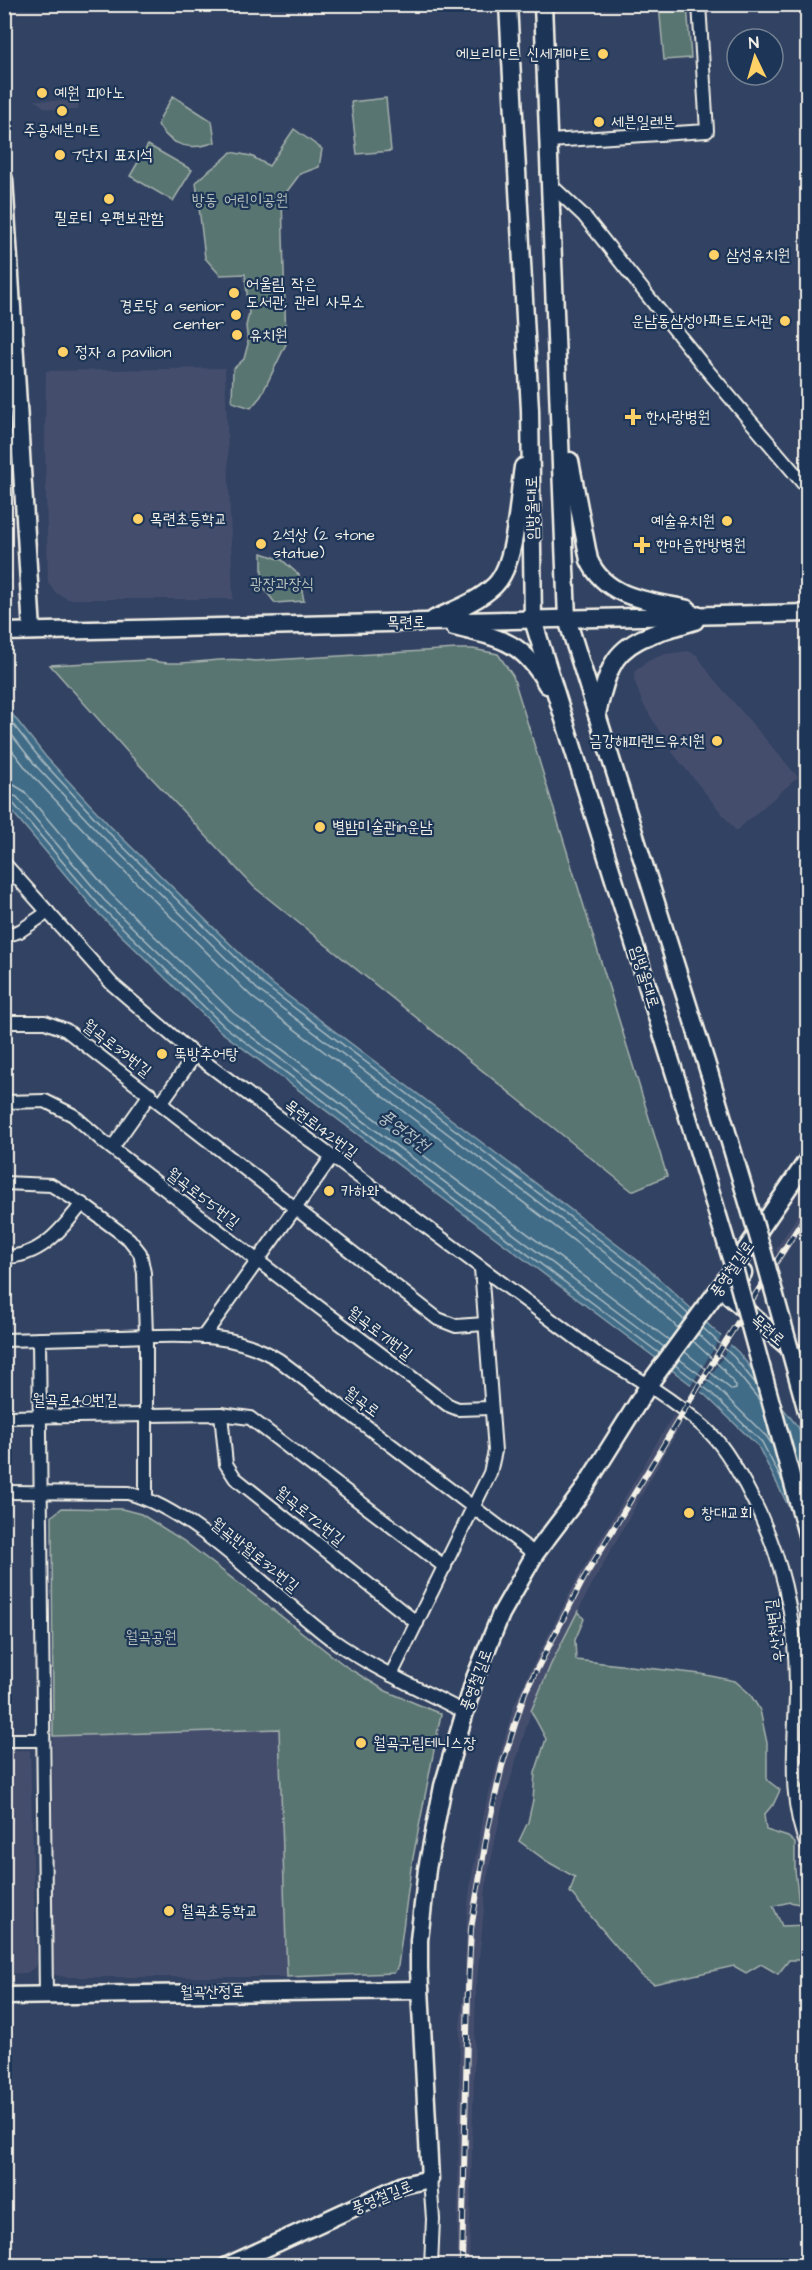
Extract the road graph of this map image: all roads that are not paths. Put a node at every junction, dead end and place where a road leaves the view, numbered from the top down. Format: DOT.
graph roads {
  1 [pos="508,4"];
  2 [pos="543,4"];
  3 [pos="699,4"];
  4 [pos="549,141"];
  5 [pos="4,179"];
  6 [pos="550,185"];
  7 [pos="530,410"];
  8 [pos="560,411"];
  9 [pos="12,441"];
  10 [pos="807,489"];
  11 [pos="807,613"];
  12 [pos="714,615"];
  13 [pos="567,619"];
  14 [pos="533,620"];
  15 [pos="430,621"];
  16 [pos="32,631"];
  17 [pos="4,632"];
  18 [pos="597,714"];
  19 [pos="563,716"];
  20 [pos="4,863"];
  21 [pos="48,912"];
  22 [pos="4,936"];
  23 [pos="4,1022"];
  24 [pos="195,1055"];
  25 [pos="150,1094"];
  26 [pos="4,1102"];
  27 [pos="165,1106"];
  28 [pos="111,1148"];
  29 [pos="332,1158"];
  30 [pos="807,1160"];
  31 [pos="4,1183"];
  32 [pos="82,1204"];
  33 [pos="295,1208"];
  34 [pos="4,1257"];
  35 [pos="258,1261"];
  36 [pos="481,1268"];
  37 [pos="726,1289"];
  38 [pos="485,1324"];
  39 [pos="146,1337"];
  40 [pos="203,1337"];
  41 [pos="39,1339"];
  42 [pos="4,1340"];
  43 [pos="807,1364"];
  44 [pos="650,1384"];
  45 [pos="491,1408"];
  46 [pos="220,1414"];
  47 [pos="807,1415"];
  48 [pos="146,1416"];
  49 [pos="4,1417"];
  50 [pos="40,1417"];
  51 [pos="4,1492"];
  52 [pos="42,1492"];
  53 [pos="146,1498"];
  54 [pos="473,1508"];
  55 [pos="807,1538"];
  56 [pos="535,1554"];
  57 [pos="445,1568"];
  58 [pos="417,1623"];
  59 [pos="391,1675"];
  60 [pos="464,1712"];
  61 [pos="4,1740"];
  62 [pos="43,1740"];
  63 [pos="807,1848"];
  64 [pos="420,1990"];
  65 [pos="46,1995"];
  66 [pos="4,1996"];
  67 [pos="430,2179"];
  68 [pos="227,2265"];
  69 [pos="431,2265"];
  1 -- 7 [label="main road, 임방울대로"];
  2 -- 4 [label="main road, 임방울대로"];
  3 -- 4 [label="street"];
  4 -- 6 [label="main road, 임방울대로"];
  5 -- 9 [label="main road"];
  6 -- 8 [label="main road, 임방울대로"];
  6 -- 10 [label="street"];
  7 -- 8 [label="main road"];
  7 -- 14 [label="main road, 임방울대로"];
  7 -- 15 [label="main road"];
  8 -- 12 [label="main road"];
  8 -- 13 [label="main road, 임방울대로"];
  9 -- 16 [label="main road"];
  11 -- 12 [label="main road, 목련로"];
  12 -- 13 [label="main road, 목련로"];
  12 -- 18 [label="main road"];
  13 -- 14 [label="main road, 목련로"];
  13 -- 18 [label="main road, 임방울대로"];
  14 -- 15 [label="main road, 목련로"];
  14 -- 19 [label="main road, 임방울대로"];
  15 -- 16 [label="main road, 목련로"];
  15 -- 19 [label="main road"];
  16 -- 17 [label="main road, 목련로"];
  18 -- 47 [label="main road, 임방울대로, bridge"];
  19 -- 55 [label="main road, 임방울대로, bridge"];
  20 -- 21 [label="street, 목련로142번길"];
  21 -- 22 [label="street"];
  21 -- 24 [label="street, 목련로142번길"];
  23 -- 25 [label="street, 월곡로39번길"];
  24 -- 27 [label="street"];
  24 -- 29 [label="street, 목련로142번길"];
  25 -- 27 [label="street, 월곡로39번길"];
  25 -- 28 [label="street"];
  26 -- 28 [label="street, 월곡로55번길"];
  27 -- 33 [label="street"];
  28 -- 35 [label="street, 월곡로55번길"];
  29 -- 33 [label="street"];
  29 -- 36 [label="street, 목련로142번길"];
  30 -- 37 [label="main road, 풍영철길로"];
  31 -- 32 [label="street"];
  32 -- 34 [label="street"];
  32 -- 39 [label="street"];
  33 -- 35 [label="street"];
  33 -- 38 [label="street"];
  35 -- 40 [label="street"];
  35 -- 45 [label="street, 월곡로71번길"];
  36 -- 38 [label="street"];
  36 -- 44 [label="street, 목련로142번길"];
  37 -- 43 [label="main road, 목련로"];
  37 -- 44 [label="main road, 풍영철길로"];
  38 -- 45 [label="street"];
  39 -- 40 [label="street, 월곡로"];
  39 -- 41 [label="street, 월곡로"];
  39 -- 48 [label="street"];
  40 -- 54 [label="street, 월곡로"];
  41 -- 42 [label="street, 월곡로"];
  41 -- 50 [label="street"];
  44 -- 56 [label="main road, 풍영철길로"];
  44 -- 63 [label="street, 우산천변길"];
  45 -- 54 [label="street"];
  46 -- 48 [label="street"];
  46 -- 57 [label="street"];
  46 -- 58 [label="street, 월곡로72번길"];
  48 -- 50 [label="street, 월곡로40번길"];
  48 -- 53 [label="street"];
  49 -- 50 [label="street, 월곡로40번길"];
  50 -- 52 [label="street"];
  51 -- 52 [label="street, 월곡반월로32번길"];
  52 -- 53 [label="street, 월곡반월로32번길"];
  52 -- 62 [label="street"];
  53 -- 59 [label="street, 월곡반월로32번길"];
  54 -- 56 [label="street, 월곡로"];
  54 -- 57 [label="street"];
  56 -- 60 [label="main road, 풍영철길로"];
  57 -- 58 [label="street"];
  58 -- 59 [label="street"];
  59 -- 60 [label="street, 월곡반월로32번길"];
  60 -- 64 [label="main road, 풍영철길로"];
  61 -- 62 [label="street"];
  62 -- 65 [label="street"];
  64 -- 65 [label="main road, 월곡산정로"];
  64 -- 67 [label="main road, 풍영철길로"];
  65 -- 66 [label="main road, 월곡산정로"];
  67 -- 68 [label="main road, 풍영철길로"];
  67 -- 69 [label="street"];
}
